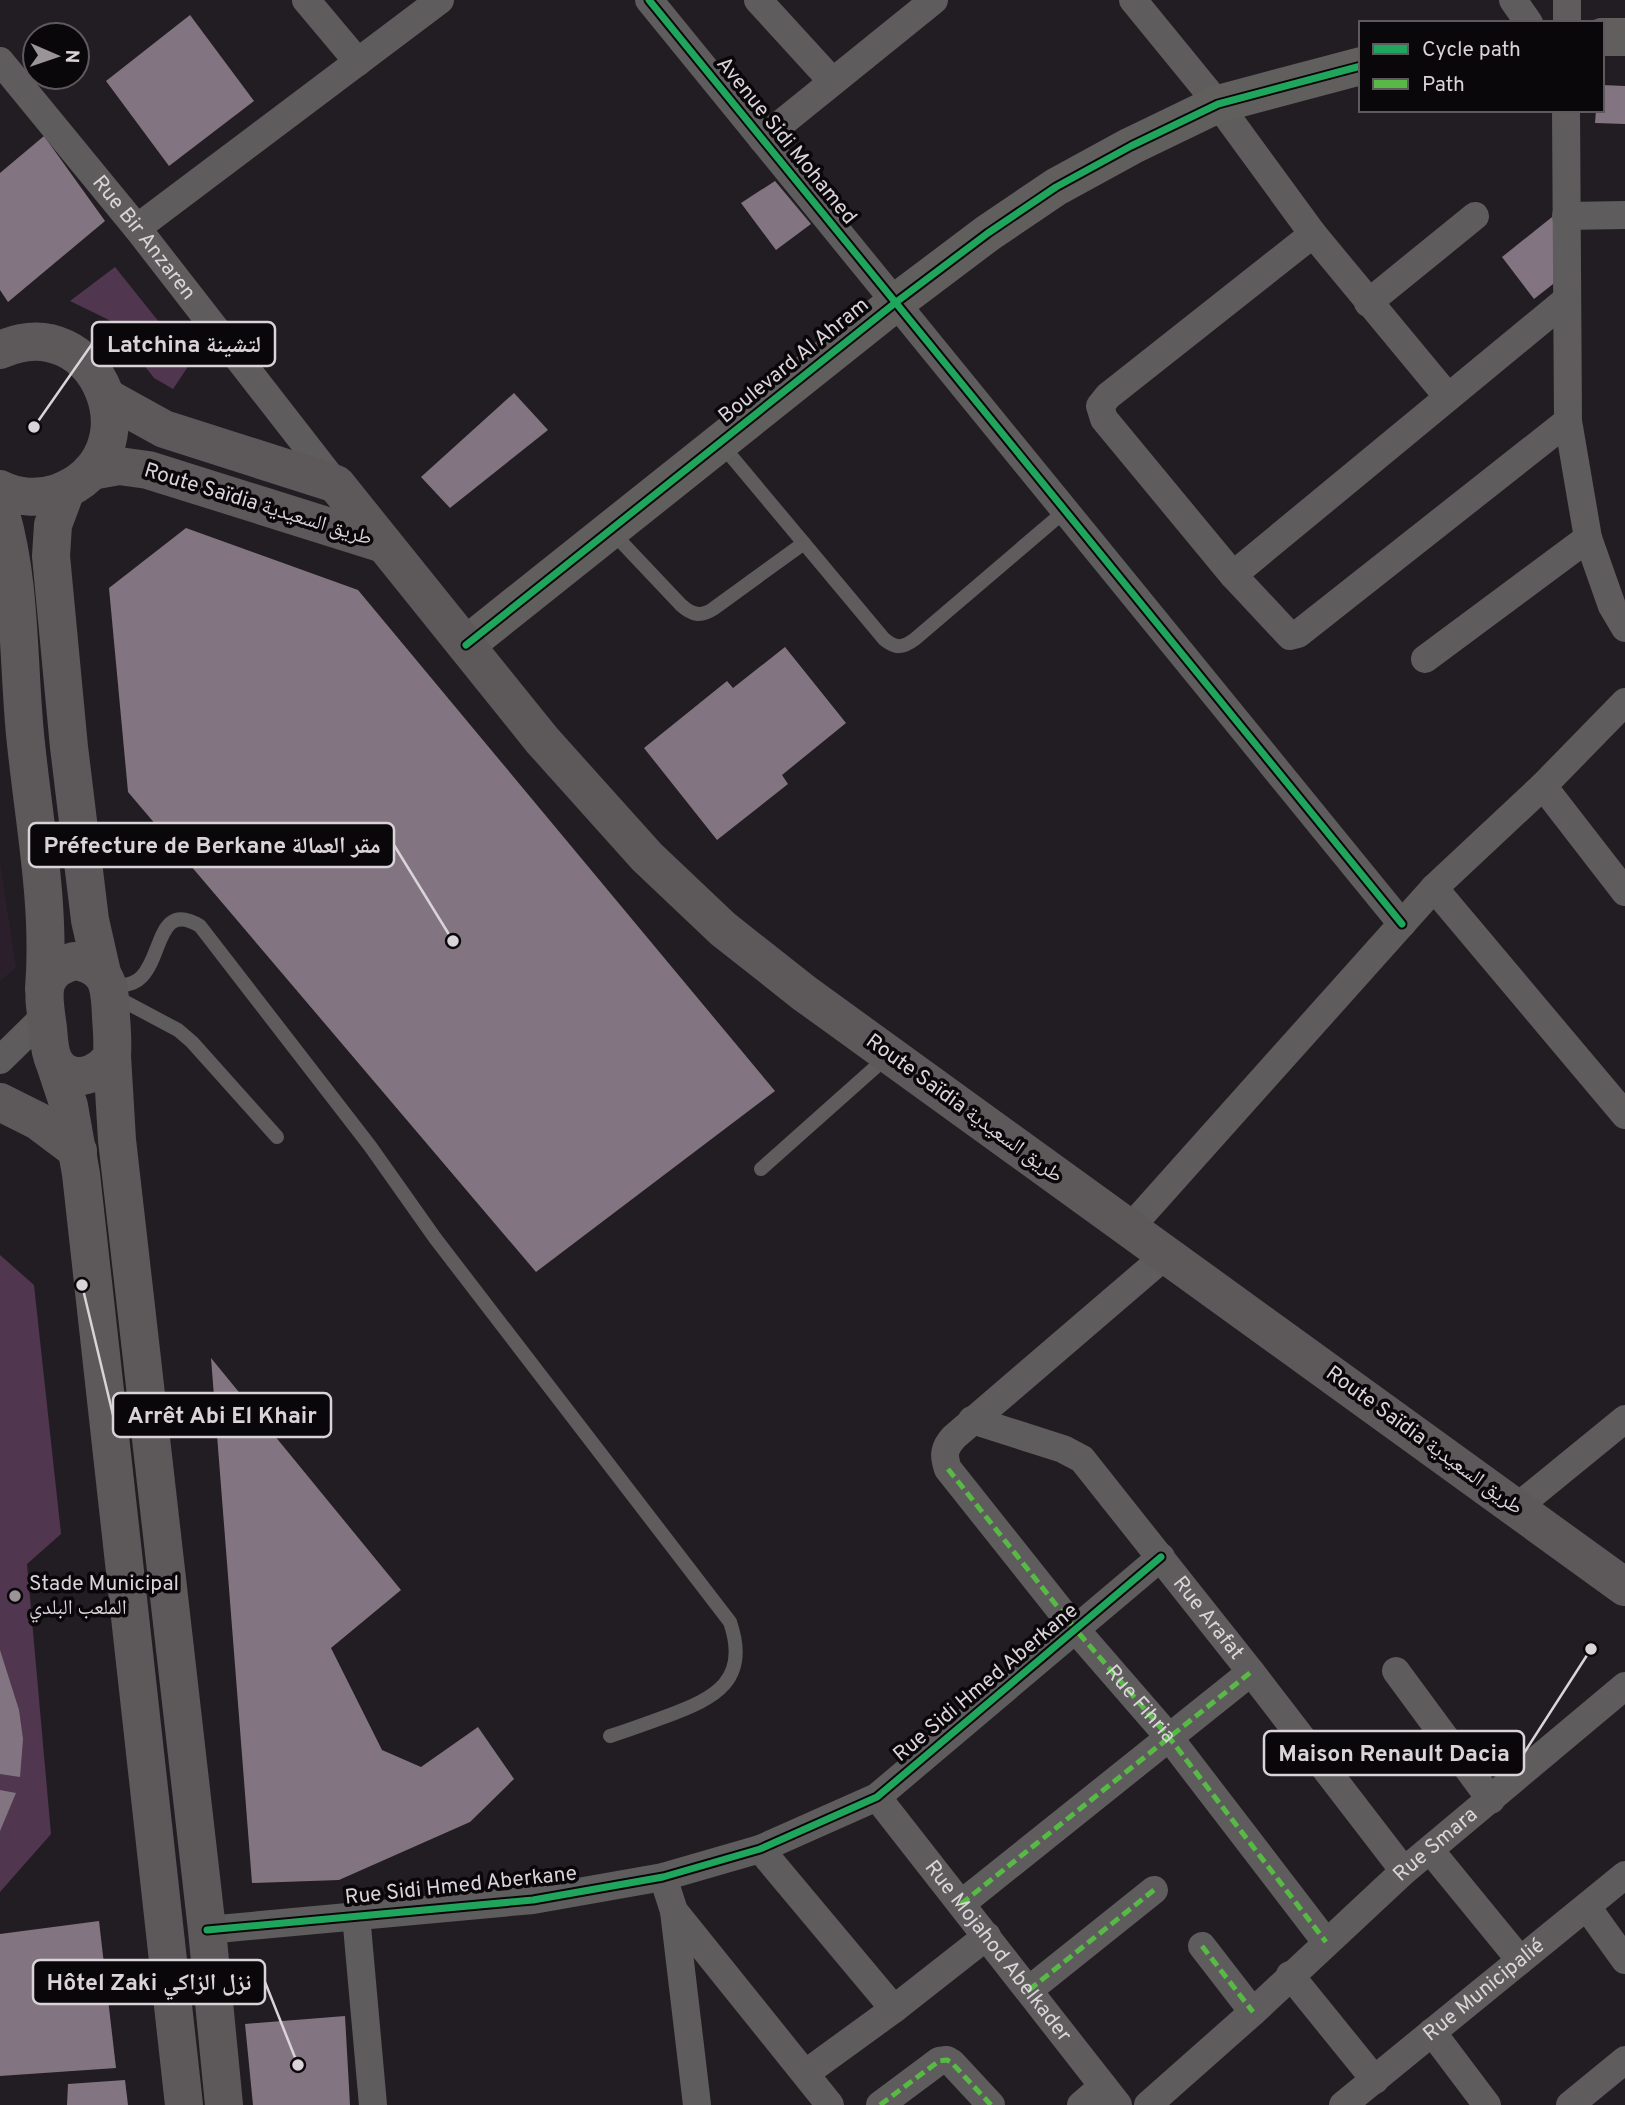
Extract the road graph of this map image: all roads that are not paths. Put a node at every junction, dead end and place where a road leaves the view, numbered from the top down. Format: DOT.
graph roads {
  1 [pos="306,0"];
  2 [pos="440,0"];
  3 [pos="649,0"];
  4 [pos="758,0"];
  5 [pos="934,0"];
  6 [pos="1133,0"];
  7 [pos="1513,0"];
  8 [pos="1567,0"];
  9 [pos="1528,21"];
  10 [pos="1567,21"];
  11 [pos="1604,37"];
  12 [pos="1625,37"];
  13 [pos="0,61"];
  14 [pos="358,62"];
  15 [pos="1359,67"];
  16 [pos="832,81"];
  17 [pos="1218,104"];
  18 [pos="1566,112"];
  19 [pos="762,139"];
  20 [pos="1625,215"];
  21 [pos="1475,216"];
  22 [pos="1566,216"];
  23 [pos="137,228"];
  24 [pos="1313,234"];
  25 [pos="1565,301"];
  26 [pos="895,303"];
  27 [pos="1368,303"];
  28 [pos="8,341"];
  29 [pos="1448,397"];
  30 [pos="108,398"];
  31 [pos="1568,421"];
  32 [pos="720,443"];
  33 [pos="78,480"];
  34 [pos="336,484"];
  35 [pos="0,489"];
  36 [pos="0,511"];
  37 [pos="1065,511"];
  38 [pos="611,530"];
  39 [pos="1588,538"];
  40 [pos="804,543"];
  41 [pos="384,544"];
  42 [pos="1233,575"];
  43 [pos="1625,628"];
  44 [pos="466,645"];
  45 [pos="1424,659"];
  46 [pos="1625,702"];
  47 [pos="0,703"];
  48 [pos="25,733"];
  49 [pos="1543,786"];
  50 [pos="1434,888"];
  51 [pos="1625,892"];
  52 [pos="1402,924"];
  53 [pos="106,983"];
  54 [pos="45,1002"];
  55 [pos="889,1055"];
  56 [pos="112,1056"];
  57 [pos="0,1060"];
  58 [pos="54,1061"];
  59 [pos="0,1102"];
  60 [pos="1625,1115"];
  61 [pos="277,1138"];
  62 [pos="78,1151"];
  63 [pos="761,1170"];
  64 [pos="1129,1228"];
  65 [pos="1166,1255"];
  66 [pos="1625,1419"];
  67 [pos="972,1420"];
  68 [pos="1516,1508"];
  69 [pos="1161,1557"];
  70 [pos="1625,1587"];
  71 [pos="1076,1630"];
  72 [pos="1396,1671"];
  73 [pos="1251,1672"];
  74 [pos="1625,1686"];
  75 [pos="1168,1736"];
  76 [pos="610,1737"];
  77 [pos="877,1797"];
  78 [pos="1492,1800"];
  79 [pos="760,1849"];
  80 [pos="1430,1850"];
  81 [pos="1404,1871"];
  82 [pos="1625,1875"];
  83 [pos="663,1877"];
  84 [pos="1154,1890"];
  85 [pos="961,1904"];
  86 [pos="1587,1907"];
  87 [pos="674,1912"];
  88 [pos="356,1915"];
  89 [pos="207,1930"];
  90 [pos="987,1936"];
  91 [pos="1326,1942"];
  92 [pos="1202,1946"];
  93 [pos="1520,1960"];
  94 [pos="1625,1961"];
  95 [pos="1290,1975"];
  96 [pos="1029,1990"];
  97 [pos="894,2009"];
  98 [pos="1253,2012"];
  99 [pos="1432,2032"];
  100 [pos="1625,2060"];
  101 [pos="806,2073"];
  102 [pos="1376,2080"];
  103 [pos="1111,2096"];
  104 [pos="1346,2104"];
  105 [pos="184,2105"];
  106 [pos="225,2105"];
  107 [pos="373,2105"];
  108 [pos="697,2105"];
  109 [pos="830,2105"];
  110 [pos="880,2105"];
  111 [pos="991,2105"];
  112 [pos="1081,2105"];
  113 [pos="1148,2105"];
  114 [pos="1487,2105"];
  115 [pos="1570,2105"];
  1 -- 14 [label="street"];
  2 -- 14 [label="street"];
  3 -- 19 [label="street, Avenue Sidi Mohamed"];
  4 -- 16 [label="street"];
  5 -- 16 [label="street"];
  6 -- 17 [label="street"];
  7 -- 9 [label="street"];
  8 -- 10 [label="street"];
  11 -- 12 [label="street"];
  13 -- 23 [label="street, Rue Bir Anzaren"];
  14 -- 23 [label="street"];
  15 -- 17 [label="street, Boulevard Al Ahram"];
  16 -- 19 [label="street"];
  17 -- 24 [label="street"];
  17 -- 26 [label="street, Boulevard Al Ahram"];
  18 -- 22 [label="street"];
  19 -- 26 [label="street, Avenue Sidi Mohamed"];
  20 -- 22 [label="street"];
  21 -- 27 [label="street"];
  22 -- 25 [label="street"];
  23 -- 34 [label="street, Rue Bir Anzaren"];
  24 -- 27 [label="street"];
  24 -- 42 [label="street"];
  25 -- 29 [label="street"];
  25 -- 31 [label="street"];
  26 -- 32 [label="street, Boulevard Al Ahram"];
  26 -- 37 [label="street, Avenue Sidi Mohamed"];
  27 -- 29 [label="street"];
  28 -- 30 [label="highway"];
  29 -- 42 [label="street"];
  30 -- 33 [label="highway"];
  30 -- 34 [label="highway, Route Saïdia طريق السعيدية"];
  31 -- 39 [label="street"];
  31 -- 42 [label="street"];
  32 -- 38 [label="street, Boulevard Al Ahram"];
  32 -- 40 [label="lane"];
  33 -- 35 [label="highway, Route Saïdia طريق السعيدية"];
  33 -- 41 [label="highway, Route Saïdia طريق السعيدية"];
  33 -- 53 [label="highway"];
  34 -- 41 [label="highway, Route Saïdia طريق السعيدية"];
  36 -- 48 [label="highway"];
  37 -- 40 [label="lane"];
  37 -- 52 [label="street, Avenue Sidi Mohamed"];
  38 -- 40 [label="lane"];
  38 -- 44 [label="street, Boulevard Al Ahram"];
  39 -- 43 [label="street"];
  39 -- 45 [label="street"];
  41 -- 44 [label="highway, Route Saïdia طريق السعيدية"];
  44 -- 55 [label="highway, Route Saïdia طريق السعيدية"];
  46 -- 49 [label="street"];
  47 -- 48 [label="street"];
  48 -- 54 [label="highway"];
  49 -- 50 [label="street"];
  49 -- 51 [label="street"];
  50 -- 52 [label="street"];
  50 -- 60 [label="street"];
  52 -- 64 [label="street"];
  53 -- 54 [label="highway"];
  53 -- 56 [label="highway"];
  53 -- 61 [label="lane"];
  53 -- 76 [label="lane"];
  54 -- 57 [label="street"];
  54 -- 58 [label="highway"];
  55 -- 63 [label="lane"];
  55 -- 64 [label="highway, Route Saïdia طريق السعيدية"];
  56 -- 58 [label="highway"];
  56 -- 89 [label="highway"];
  58 -- 62 [label="highway"];
  59 -- 62 [label="highway"];
  62 -- 105 [label="highway"];
  64 -- 65 [label="highway, Route Saïdia طريق السعيدية"];
  65 -- 67 [label="street"];
  65 -- 68 [label="highway, Route Saïdia طريق السعيدية"];
  66 -- 68 [label="street"];
  67 -- 69 [label="street, Rue Arafat"];
  67 -- 71 [label="street, Rue Fihria"];
  68 -- 70 [label="highway, Route Saïdia طريق السعيدية"];
  69 -- 71 [label="street, Rue Sidi Hmed Aberkane"];
  69 -- 73 [label="street, Rue Arafat"];
  71 -- 75 [label="street, Rue Fihria"];
  71 -- 77 [label="street, Rue Sidi Hmed Aberkane"];
  72 -- 78 [label="street"];
  73 -- 75 [label="street"];
  73 -- 81 [label="street, Rue Arafat"];
  74 -- 78 [label="street, Rue Smara"];
  75 -- 85 [label="street"];
  75 -- 91 [label="street, Rue Fihria"];
  77 -- 79 [label="street, Rue Sidi Hmed Aberkane"];
  77 -- 85 [label="street, Rue Mojahod Abelkader"];
  78 -- 80 [label="street, Rue Smara"];
  79 -- 83 [label="street, Rue Sidi Hmed Aberkane"];
  79 -- 97 [label="street"];
  80 -- 81 [label="street, Rue Smara"];
  80 -- 93 [label="street"];
  81 -- 91 [label="street, Rue Smara"];
  82 -- 86 [label="street, Rue Municipalié"];
  83 -- 87 [label="street"];
  83 -- 88 [label="street, Rue Sidi Hmed Aberkane"];
  84 -- 96 [label="street"];
  85 -- 90 [label="street, Rue Mojahod Abelkader"];
  86 -- 93 [label="street, Rue Municipalié"];
  86 -- 94 [label="street"];
  87 -- 101 [label="street"];
  87 -- 108 [label="street"];
  88 -- 89 [label="street, Rue Sidi Hmed Aberkane"];
  88 -- 107 [label="street"];
  89 -- 106 [label="highway"];
  90 -- 96 [label="street, Rue Mojahod Abelkader"];
  90 -- 97 [label="street"];
  91 -- 95 [label="street, Rue Smara"];
  92 -- 98 [label="street"];
  93 -- 99 [label="street, Rue Municipalié"];
  95 -- 98 [label="street, Rue Smara"];
  95 -- 102 [label="street"];
  96 -- 103 [label="street, Rue Mojahod Abelkader"];
  97 -- 101 [label="street"];
  98 -- 113 [label="street, Rue Smara"];
  99 -- 102 [label="street, Rue Municipalié"];
  99 -- 114 [label="street"];
  100 -- 115 [label="street"];
  101 -- 109 [label="street"];
  102 -- 104 [label="street, Rue Municipalié"];
  103 -- 112 [label="street"];
  110 -- 111 [label="street"];
}
